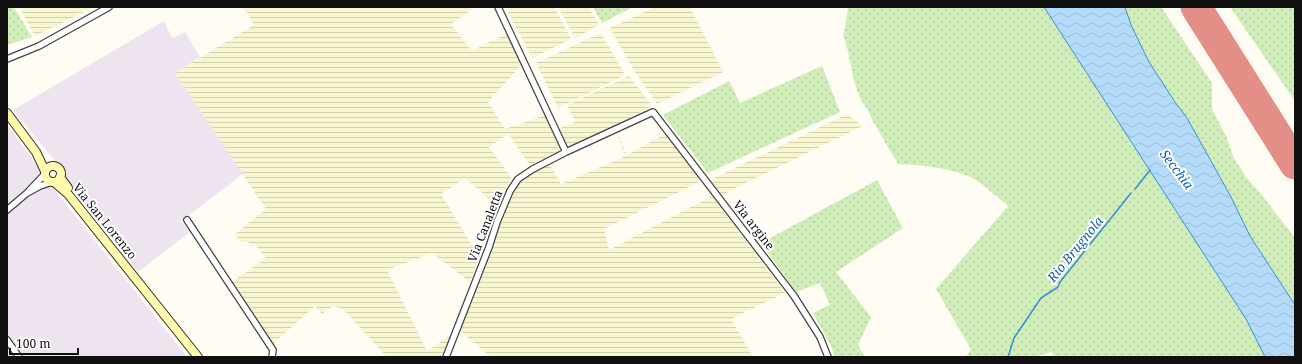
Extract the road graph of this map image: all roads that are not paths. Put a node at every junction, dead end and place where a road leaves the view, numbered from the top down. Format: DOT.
graph roads {
  1 [pos="109,7"];
  2 [pos="498,7"];
  3 [pos="7,59"];
  4 [pos="653,112"];
  5 [pos="7,113"];
  6 [pos="36,152"];
  7 [pos="566,152"];
  8 [pos="53,166"];
  9 [pos="45,173"];
  10 [pos="55,180"];
  11 [pos="27,193"];
  12 [pos="8,207"];
  13 [pos="187,220"];
  14 [pos="7,340"];
  15 [pos="19,357"];
  16 [pos="198,357"];
  17 [pos="272,357"];
  18 [pos="446,357"];
  19 [pos="828,357"];
  1 -- 3 [label="street"];
  2 -- 7 [label="street"];
  4 -- 7 [label="street, Via Canaletta"];
  4 -- 19 [label="street, Via argine"];
  5 -- 6 [label="main road"];
  6 -- 8 [label="main road"];
  6 -- 9 [label="main road"];
  7 -- 18 [label="street, Via Canaletta"];
  8 -- 9 [label="main road"];
  8 -- 10 [label="main road"];
  9 -- 10 [label="main road"];
  9 -- 11 [label="street"];
  10 -- 11 [label="street"];
  10 -- 16 [label="main road, Via San Lorenzo"];
  11 -- 12 [label="street"];
  13 -- 17 [label="street"];
  14 -- 15 [label="street"];
}
